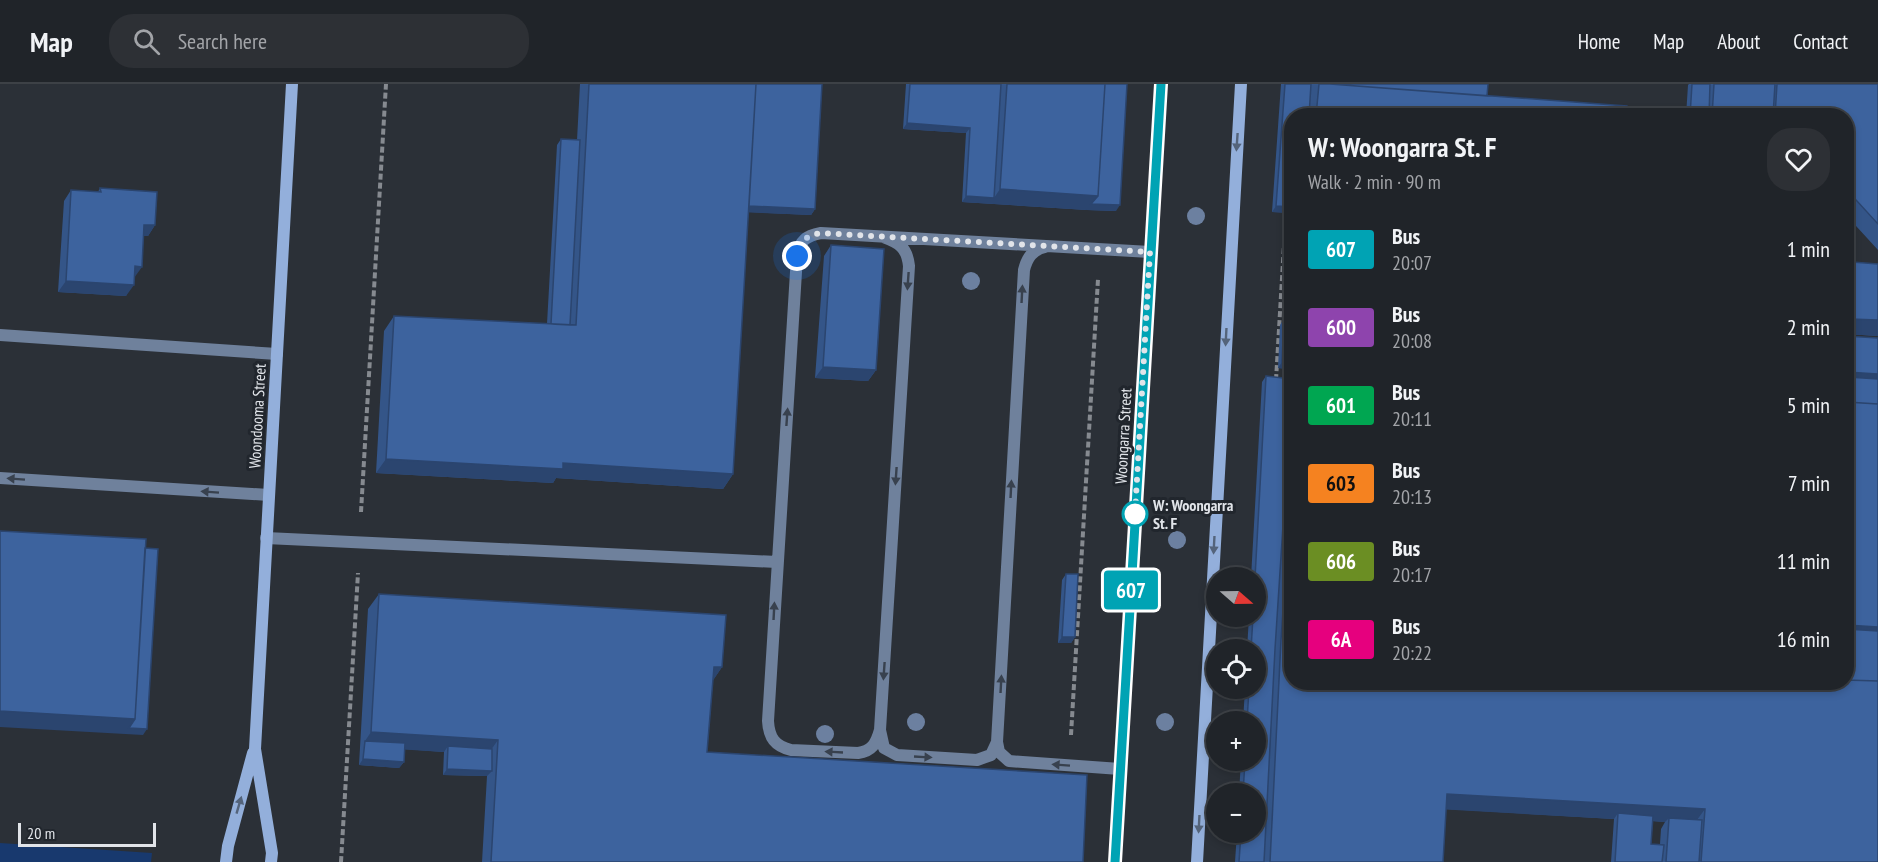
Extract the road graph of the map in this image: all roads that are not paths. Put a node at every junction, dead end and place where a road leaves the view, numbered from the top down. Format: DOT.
graph roads {
  1 [pos="292,84"];
  2 [pos="1161,84"];
  3 [pos="1241,84"];
  4 [pos="883,237"];
  5 [pos="1050,246"];
  6 [pos="1150,252"];
  7 [pos="0,335"];
  8 [pos="277,354"];
  9 [pos="0,478"];
  10 [pos="269,495"];
  11 [pos="266,538"];
  12 [pos="777,562"];
  13 [pos="880,730"];
  14 [pos="997,742"];
  15 [pos="255,749"];
  16 [pos="1120,769"];
  17 [pos="226,862"];
  18 [pos="271,862"];
  19 [pos="1115,862"];
  20 [pos="1197,862"];
  1 -- 8 [label="street, Woondooma Street"];
  2 -- 6 [label="street, Woongarra Street"];
  3 -- 20 [label="street, one-way"];
  4 -- 5 [label="street"];
  12 -- 4 [label="street, one-way"];
  4 -- 13 [label="street, one-way"];
  5 -- 6 [label="street"];
  14 -- 5 [label="street, one-way"];
  6 -- 16 [label="street, Woongarra Street"];
  7 -- 8 [label="street"];
  8 -- 10 [label="street, Woondooma Street"];
  10 -- 9 [label="street, one-way"];
  10 -- 11 [label="street, Woondooma Street"];
  11 -- 12 [label="street"];
  11 -- 15 [label="street, Woondooma Street"];
  13 -- 12 [label="street, one-way"];
  13 -- 14 [label="street, one-way"];
  16 -- 14 [label="street, one-way"];
  17 -- 15 [label="street, Woondooma Street, one-way"];
  15 -- 18 [label="street, Woondooma Street"];
  16 -- 19 [label="street, Woongarra Street"];
}
